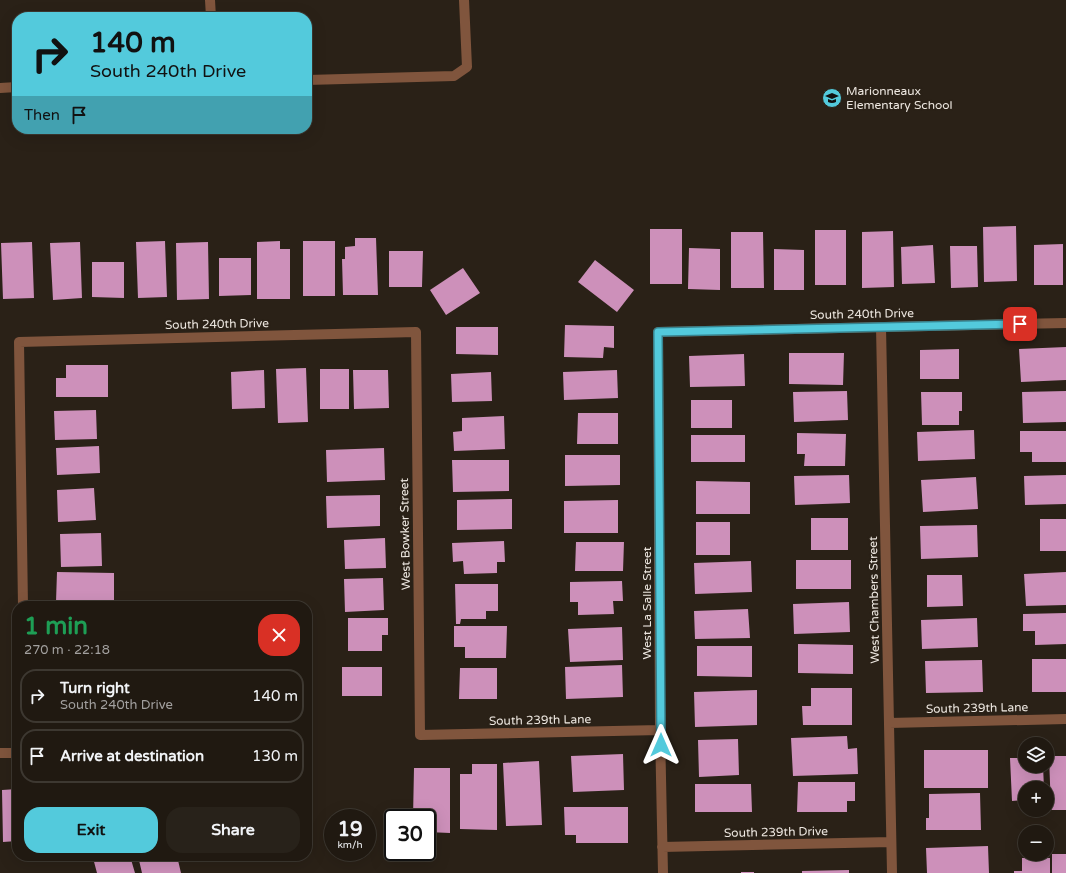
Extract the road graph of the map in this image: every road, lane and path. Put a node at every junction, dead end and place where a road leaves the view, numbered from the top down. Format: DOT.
graph roads {
  1 [pos="210,0"];
  2 [pos="464,0"];
  3 [pos="211,12"];
  4 [pos="312,80"];
  5 [pos="12,87"];
  6 [pos="0,88"];
  7 [pos="1066,323"];
  8 [pos="881,327"];
  9 [pos="416,332"];
  10 [pos="658,332"];
  11 [pos="23,601"];
  12 [pos="1066,719"];
  13 [pos="889,723"];
  14 [pos="660,730"];
  15 [pos="420,735"];
  16 [pos="0,753"];
  17 [pos="12,753"];
  18 [pos="892,842"];
  19 [pos="662,847"];
  20 [pos="663,873"];
  21 [pos="892,873"];
  1 -- 3 [label="street"];
  2 -- 4 [label="street"];
  5 -- 6 [label="street"];
  7 -- 8 [label="street, South 240th Drive"];
  8 -- 10 [label="street, South 240th Drive"];
  8 -- 13 [label="street, West Chambers Street"];
  9 -- 11 [label="street, South 240th Drive"];
  9 -- 15 [label="street, West Bowker Street"];
  10 -- 14 [label="street, West La Salle Street"];
  12 -- 13 [label="street, South 239th Lane"];
  13 -- 18 [label="street, West Chambers Street"];
  14 -- 15 [label="street, South 239th Lane"];
  14 -- 19 [label="street, West La Salle Street"];
  16 -- 17 [label="street"];
  18 -- 19 [label="street, South 239th Drive"];
  18 -- 21 [label="street, West Chambers Street"];
  19 -- 20 [label="street, West La Salle Street"];
}
